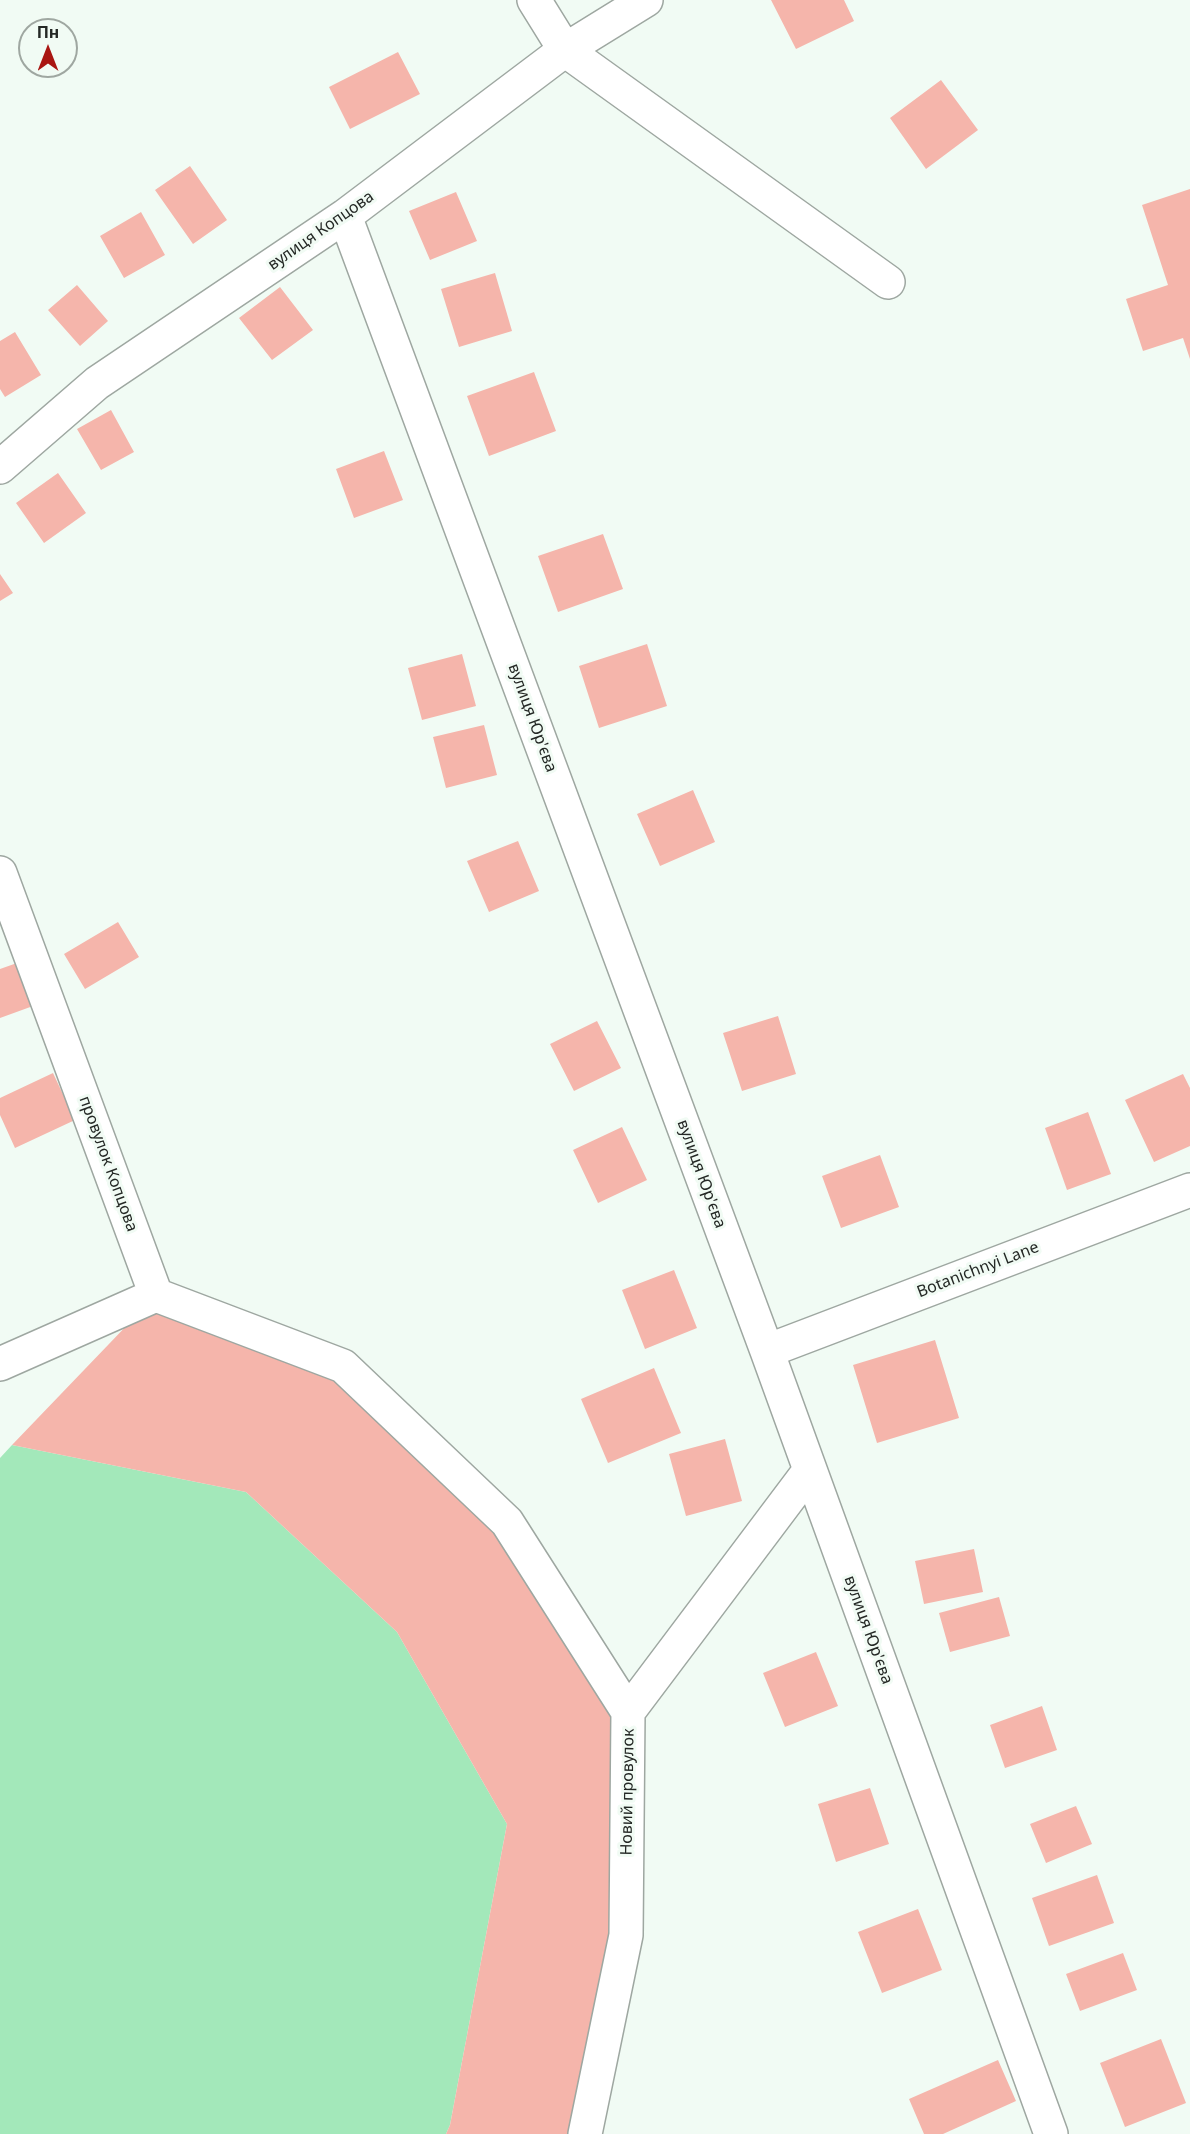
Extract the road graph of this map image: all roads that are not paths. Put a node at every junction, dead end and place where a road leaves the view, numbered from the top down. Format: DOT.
graph roads {
  1 [pos="534,0"];
  2 [pos="646,0"];
  3 [pos="565,50"];
  4 [pos="345,216"];
  5 [pos="888,282"];
  6 [pos="0,467"];
  7 [pos="0,873"];
  8 [pos="1190,1190"];
  9 [pos="156,1294"];
  10 [pos="767,1351"];
  11 [pos="0,1364"];
  12 [pos="810,1470"];
  13 [pos="628,1712"];
  14 [pos="585,2134"];
  15 [pos="1051,2134"];
  1 -- 3 [label="street"];
  2 -- 3 [label="street, вулиця Копцова"];
  3 -- 4 [label="street, вулиця Копцова"];
  3 -- 5 [label="street"];
  4 -- 6 [label="street, вулиця Копцова"];
  4 -- 10 [label="street, вулиця Юр'єва"];
  7 -- 9 [label="street, провулок Копцова"];
  8 -- 10 [label="street, Botanichnyi Lane"];
  9 -- 11 [label="street"];
  9 -- 13 [label="street"];
  10 -- 12 [label="street, вулиця Юр'єва"];
  12 -- 13 [label="street, Новий провулок"];
  12 -- 15 [label="street, вулиця Юр'єва"];
  13 -- 14 [label="street, Новий провулок"];
}
